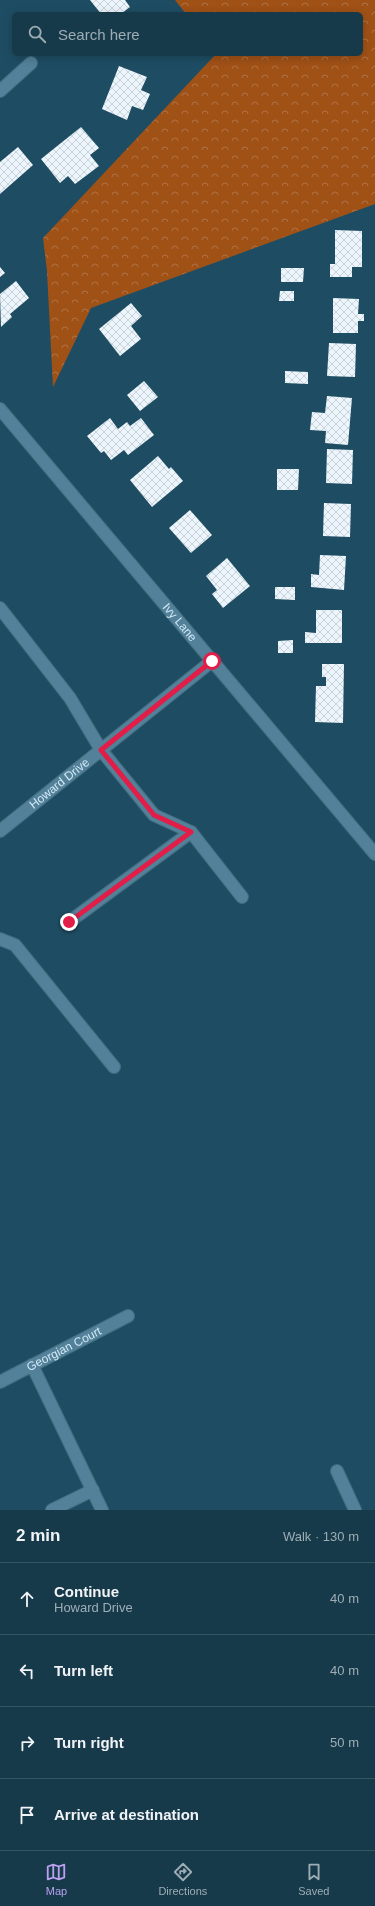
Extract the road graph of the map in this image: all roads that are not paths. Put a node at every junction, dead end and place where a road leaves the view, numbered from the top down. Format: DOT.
graph roads {
  1 [pos="31,63"];
  2 [pos="0,91"];
  3 [pos="0,409"];
  4 [pos="0,608"];
  5 [pos="212,661"];
  6 [pos="101,750"];
  7 [pos="0,831"];
  8 [pos="191,832"];
  9 [pos="375,854"];
  10 [pos="242,897"];
  11 [pos="69,922"];
  12 [pos="0,939"];
  13 [pos="114,1067"];
  14 [pos="128,1316"];
  15 [pos="32,1365"];
  16 [pos="0,1382"];
  17 [pos="337,1471"];
  18 [pos="93,1490"];
  19 [pos="52,1510"];
  20 [pos="102,1510"];
  21 [pos="355,1510"];
  1 -- 2 [label="street"];
  3 -- 5 [label="street, Ivy Lane"];
  4 -- 6 [label="street"];
  5 -- 6 [label="street, Howard Drive"];
  5 -- 9 [label="street, Ivy Lane"];
  6 -- 7 [label="street, Howard Drive"];
  6 -- 8 [label="street"];
  8 -- 10 [label="street"];
  8 -- 11 [label="street"];
  12 -- 13 [label="street"];
  14 -- 15 [label="street, Georgian Court"];
  15 -- 16 [label="street, Georgian Court"];
  15 -- 18 [label="street"];
  17 -- 21 [label="street"];
  18 -- 19 [label="street"];
  18 -- 20 [label="street"];
}
